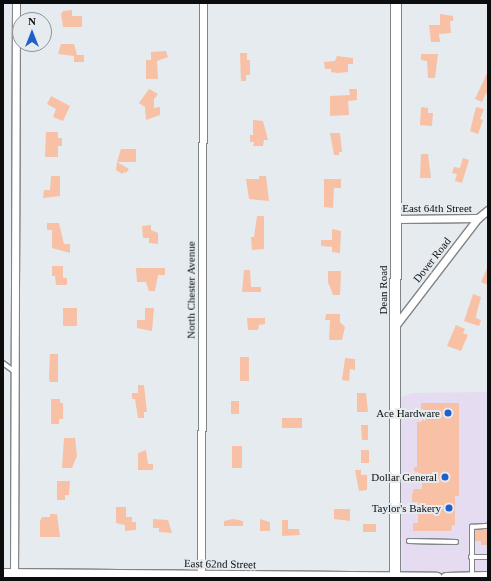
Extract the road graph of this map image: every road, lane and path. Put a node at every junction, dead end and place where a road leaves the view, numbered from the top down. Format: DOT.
graph roads {
  1 [pos="16,3"];
  2 [pos="203,3"];
  3 [pos="396,3"];
  4 [pos="488,211"];
  5 [pos="478,218"];
  6 [pos="395,219"];
  7 [pos="395,326"];
  8 [pos="3,363"];
  9 [pos="14,371"];
  10 [pos="488,526"];
  11 [pos="409,541"];
  12 [pos="456,542"];
  13 [pos="471,557"];
  14 [pos="488,557"];
  15 [pos="3,574"];
  16 [pos="14,576"];
  17 [pos="201,577"];
  18 [pos="488,577"];
  19 [pos="394,578"];
  20 [pos="410,578"];
  21 [pos="437,578"];
  22 [pos="446,578"];
  23 [pos="465,578"];
  1 -- 9 [label="street"];
  2 -- 17 [label="street, North Chester Avenue"];
  3 -- 6 [label="street, Dean Road"];
  4 -- 5 [label="street, Dover Road"];
  5 -- 6 [label="street, East 64th Street"];
  5 -- 7 [label="street, Dover Road"];
  6 -- 7 [label="street, Dean Road"];
  7 -- 19 [label="street, Dean Road"];
  8 -- 9 [label="lane"];
  9 -- 16 [label="street"];
  10 -- 13 [label="lane"];
  11 -- 12 [label="lane"];
  13 -- 14 [label="lane"];
  13 -- 23 [label="lane"];
  15 -- 16 [label="street, East 62nd Street"];
  16 -- 17 [label="street, East 62nd Street"];
  17 -- 19 [label="street, East 62nd Street"];
  18 -- 23 [label="street"];
  19 -- 20 [label="street, East 62nd Street"];
  20 -- 21 [label="street, East 62nd Street"];
  22 -- 23 [label="street"];
}
